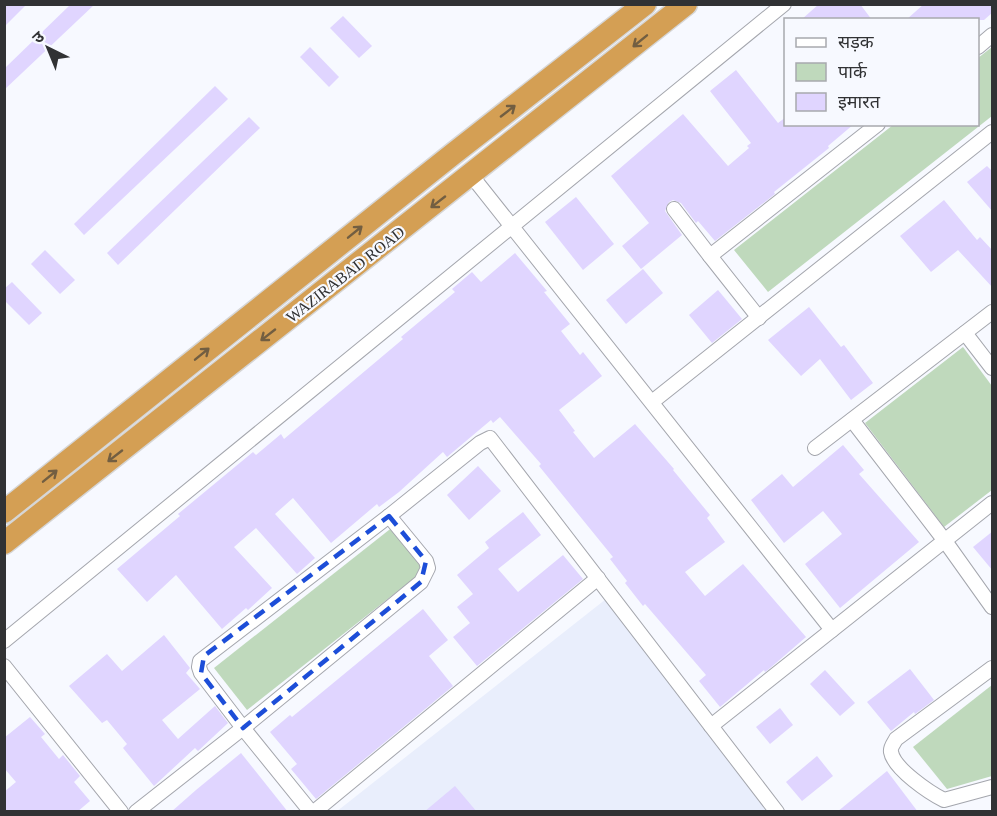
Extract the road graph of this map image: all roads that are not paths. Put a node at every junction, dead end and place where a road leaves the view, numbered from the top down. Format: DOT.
graph roads {
  1 [pos="645,4"];
  2 [pos="686,4"];
  3 [pos="784,4"];
  4 [pos="993,35"];
  5 [pos="979,46"];
  6 [pos="875,126"];
  7 [pos="993,132"];
  8 [pos="471,175"];
  9 [pos="674,209"];
  10 [pos="512,226"];
  11 [pos="710,256"];
  12 [pos="993,312"];
  13 [pos="759,318"];
  14 [pos="965,333"];
  15 [pos="993,368"];
  16 [pos="652,402"];
  17 [pos="852,420"];
  18 [pos="815,448"];
  19 [pos="993,503"];
  20 [pos="4,512"];
  21 [pos="389,516"];
  22 [pos="945,541"];
  23 [pos="4,543"];
  24 [pos="598,578"];
  25 [pos="993,607"];
  26 [pos="832,630"];
  27 [pos="4,641"];
  28 [pos="4,666"];
  29 [pos="993,668"];
  30 [pos="711,726"];
  31 [pos="243,728"];
  32 [pos="993,788"];
  33 [pos="121,812"];
  34 [pos="136,812"];
  35 [pos="313,812"];
  36 [pos="777,812"];
  20 -- 1 [label="highway, WAZIRABAD ROAD, one-way"];
  2 -- 8 [label="highway, WAZIRABAD ROAD, one-way"];
  3 -- 10 [label="street"];
  4 -- 5 [label="street"];
  6 -- 11 [label="street"];
  7 -- 13 [label="street"];
  8 -- 10 [label="street"];
  8 -- 23 [label="highway, WAZIRABAD ROAD, one-way"];
  9 -- 11 [label="street"];
  10 -- 16 [label="street"];
  10 -- 27 [label="street"];
  11 -- 13 [label="street"];
  12 -- 14 [label="street"];
  13 -- 16 [label="street"];
  14 -- 15 [label="street"];
  14 -- 17 [label="street"];
  16 -- 26 [label="street"];
  17 -- 18 [label="street"];
  17 -- 22 [label="street"];
  19 -- 22 [label="street"];
  21 -- 24 [label="street"];
  21 -- 31 [label="street"];
  21 -- 31 [label="street"];
  22 -- 25 [label="street"];
  22 -- 26 [label="street"];
  24 -- 30 [label="street"];
  24 -- 35 [label="street"];
  26 -- 30 [label="street"];
  28 -- 33 [label="street"];
  29 -- 32 [label="street"];
  30 -- 36 [label="street"];
  31 -- 34 [label="street"];
  31 -- 35 [label="street"];
}
